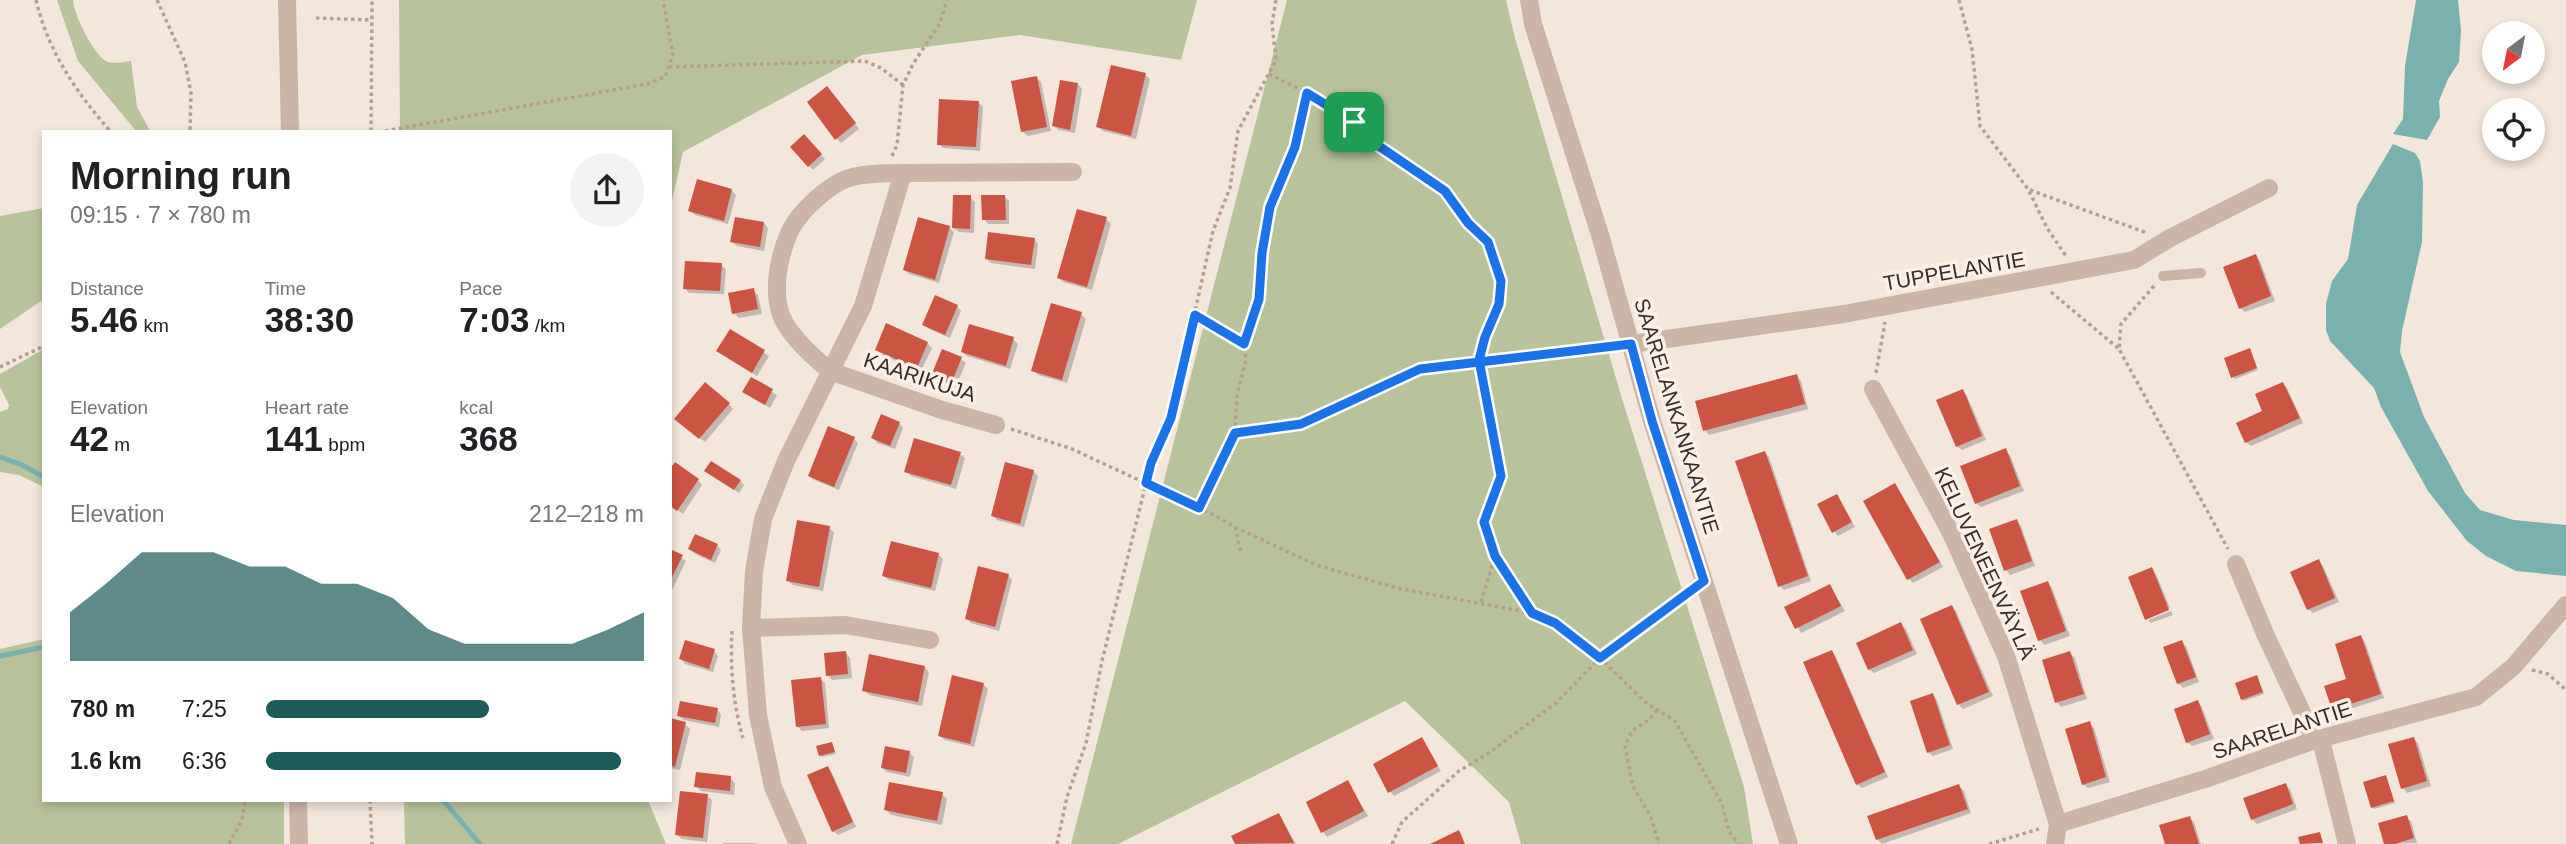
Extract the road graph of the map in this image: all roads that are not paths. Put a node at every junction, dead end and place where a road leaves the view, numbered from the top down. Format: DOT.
graph roads {
  1 [pos="287,0"];
  2 [pos="1529,0"];
  3 [pos="290,130"];
  4 [pos="1073,172"];
  5 [pos="903,173"];
  6 [pos="2269,188"];
  7 [pos="2201,273"];
  8 [pos="2163,276"];
  9 [pos="1631,344"];
  10 [pos="830,371"];
  11 [pos="1873,389"];
  12 [pos="996,425"];
  13 [pos="2236,564"];
  14 [pos="2566,605"];
  15 [pos="751,628"];
  16 [pos="930,640"];
  17 [pos="2318,740"];
  18 [pos="298,802"];
  19 [pos="2058,824"];
  20 [pos="299,844"];
  21 [pos="798,844"];
  22 [pos="1789,844"];
  23 [pos="2055,844"];
  24 [pos="2347,844"];
  1 -- 3 [label="street"];
  2 -- 9 [label="street, SAARELANKANKAANTIE"];
  4 -- 5 [label="street"];
  5 -- 10 [label="street"];
  5 -- 10 [label="street"];
  6 -- 9 [label="street, TUPPELANTIE"];
  7 -- 8 [label="lane"];
  9 -- 22 [label="street, SAARELANKANKAANTIE"];
  10 -- 12 [label="street, KAARIKUJA"];
  10 -- 15 [label="street"];
  11 -- 19 [label="street, KELUVENEENVÄYLÄ"];
  13 -- 17 [label="street"];
  14 -- 17 [label="street, SAARELANTIE"];
  15 -- 16 [label="street"];
  15 -- 21 [label="street"];
  17 -- 19 [label="street, SAARELANTIE"];
  17 -- 24 [label="street"];
  18 -- 20 [label="street"];
  19 -- 23 [label="street, KELUVENEENVÄYLÄ"];
}
